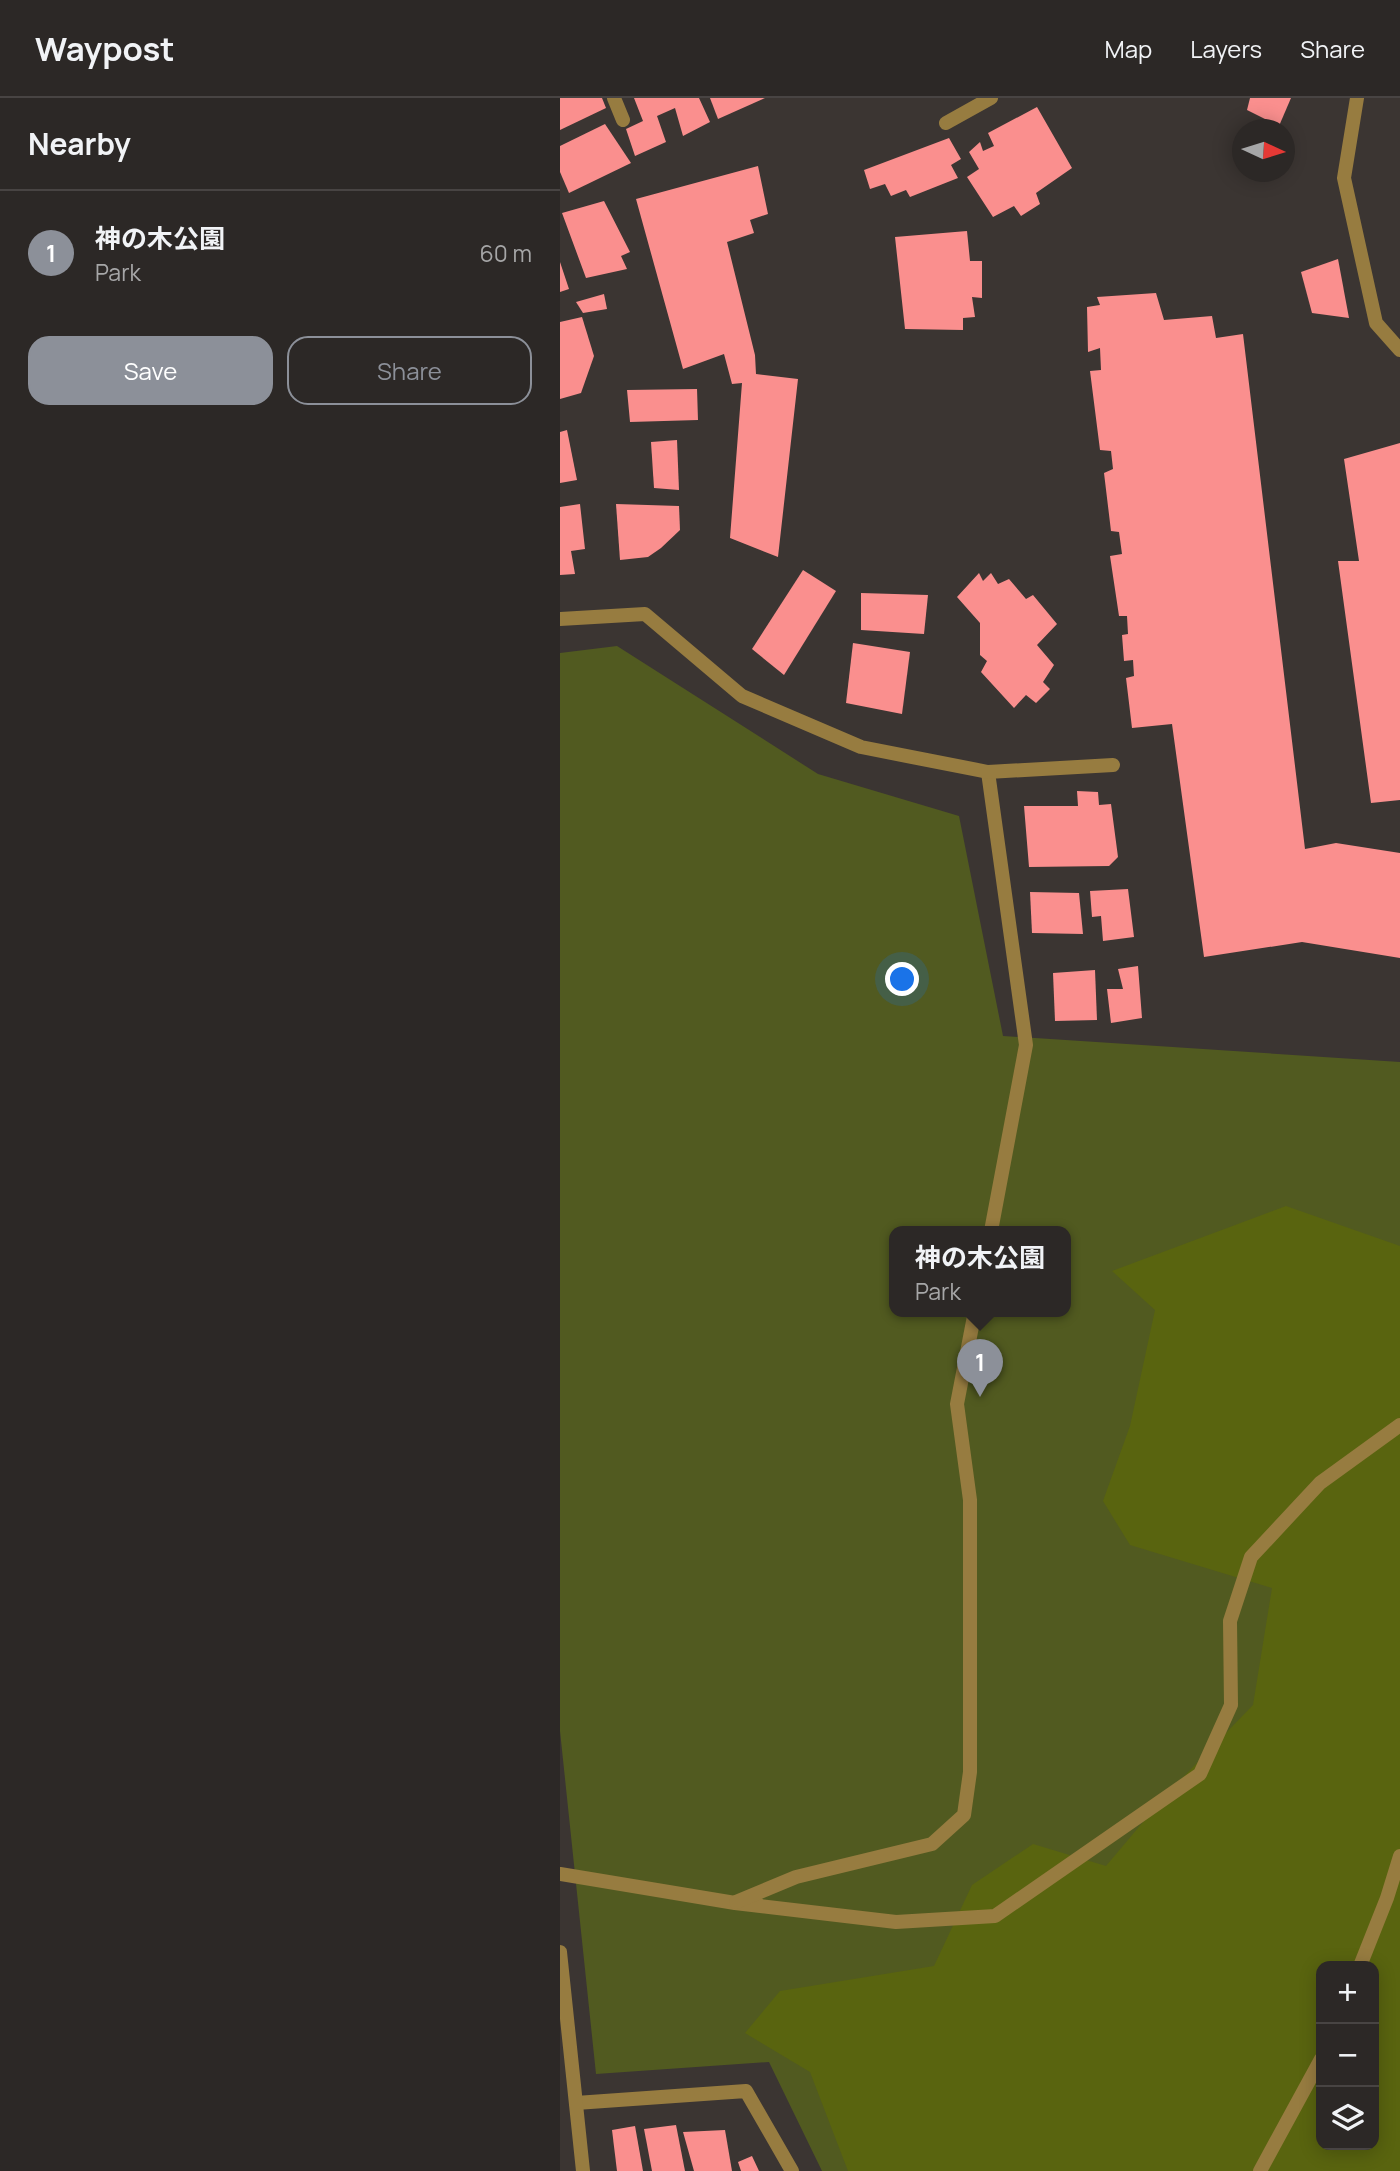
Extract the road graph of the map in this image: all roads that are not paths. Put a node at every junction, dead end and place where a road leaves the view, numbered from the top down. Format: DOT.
graph roads {
  1 [pos="614,98"];
  2 [pos="991,98"];
  3 [pos="1357,98"];
  4 [pos="623,120"];
  5 [pos="946,123"];
  6 [pos="1400,350"];
  7 [pos="560,619"];
  8 [pos="1113,765"];
  9 [pos="988,772"];
  10 [pos="992,1226"];
  11 [pos="974,1317"];
  12 [pos="1400,1425"];
  13 [pos="1400,1856"];
  14 [pos="560,1874"];
  15 [pos="735,1903"];
  16 [pos="560,1952"];
  17 [pos="1362,1961"];
  18 [pos="1316,2068"];
  19 [pos="576,2103"];
  20 [pos="583,2171"];
  21 [pos="792,2171"];
  22 [pos="1260,2171"];
  1 -- 4 [label="street"];
  2 -- 5 [label="street"];
  3 -- 6 [label="street"];
  7 -- 9 [label="street"];
  8 -- 9 [label="street"];
  9 -- 10 [label="street"];
  11 -- 15 [label="street"];
  12 -- 15 [label="street"];
  13 -- 17 [label="street"];
  14 -- 15 [label="street"];
  16 -- 19 [label="street"];
  18 -- 22 [label="street"];
  19 -- 20 [label="street"];
  19 -- 21 [label="street"];
}
